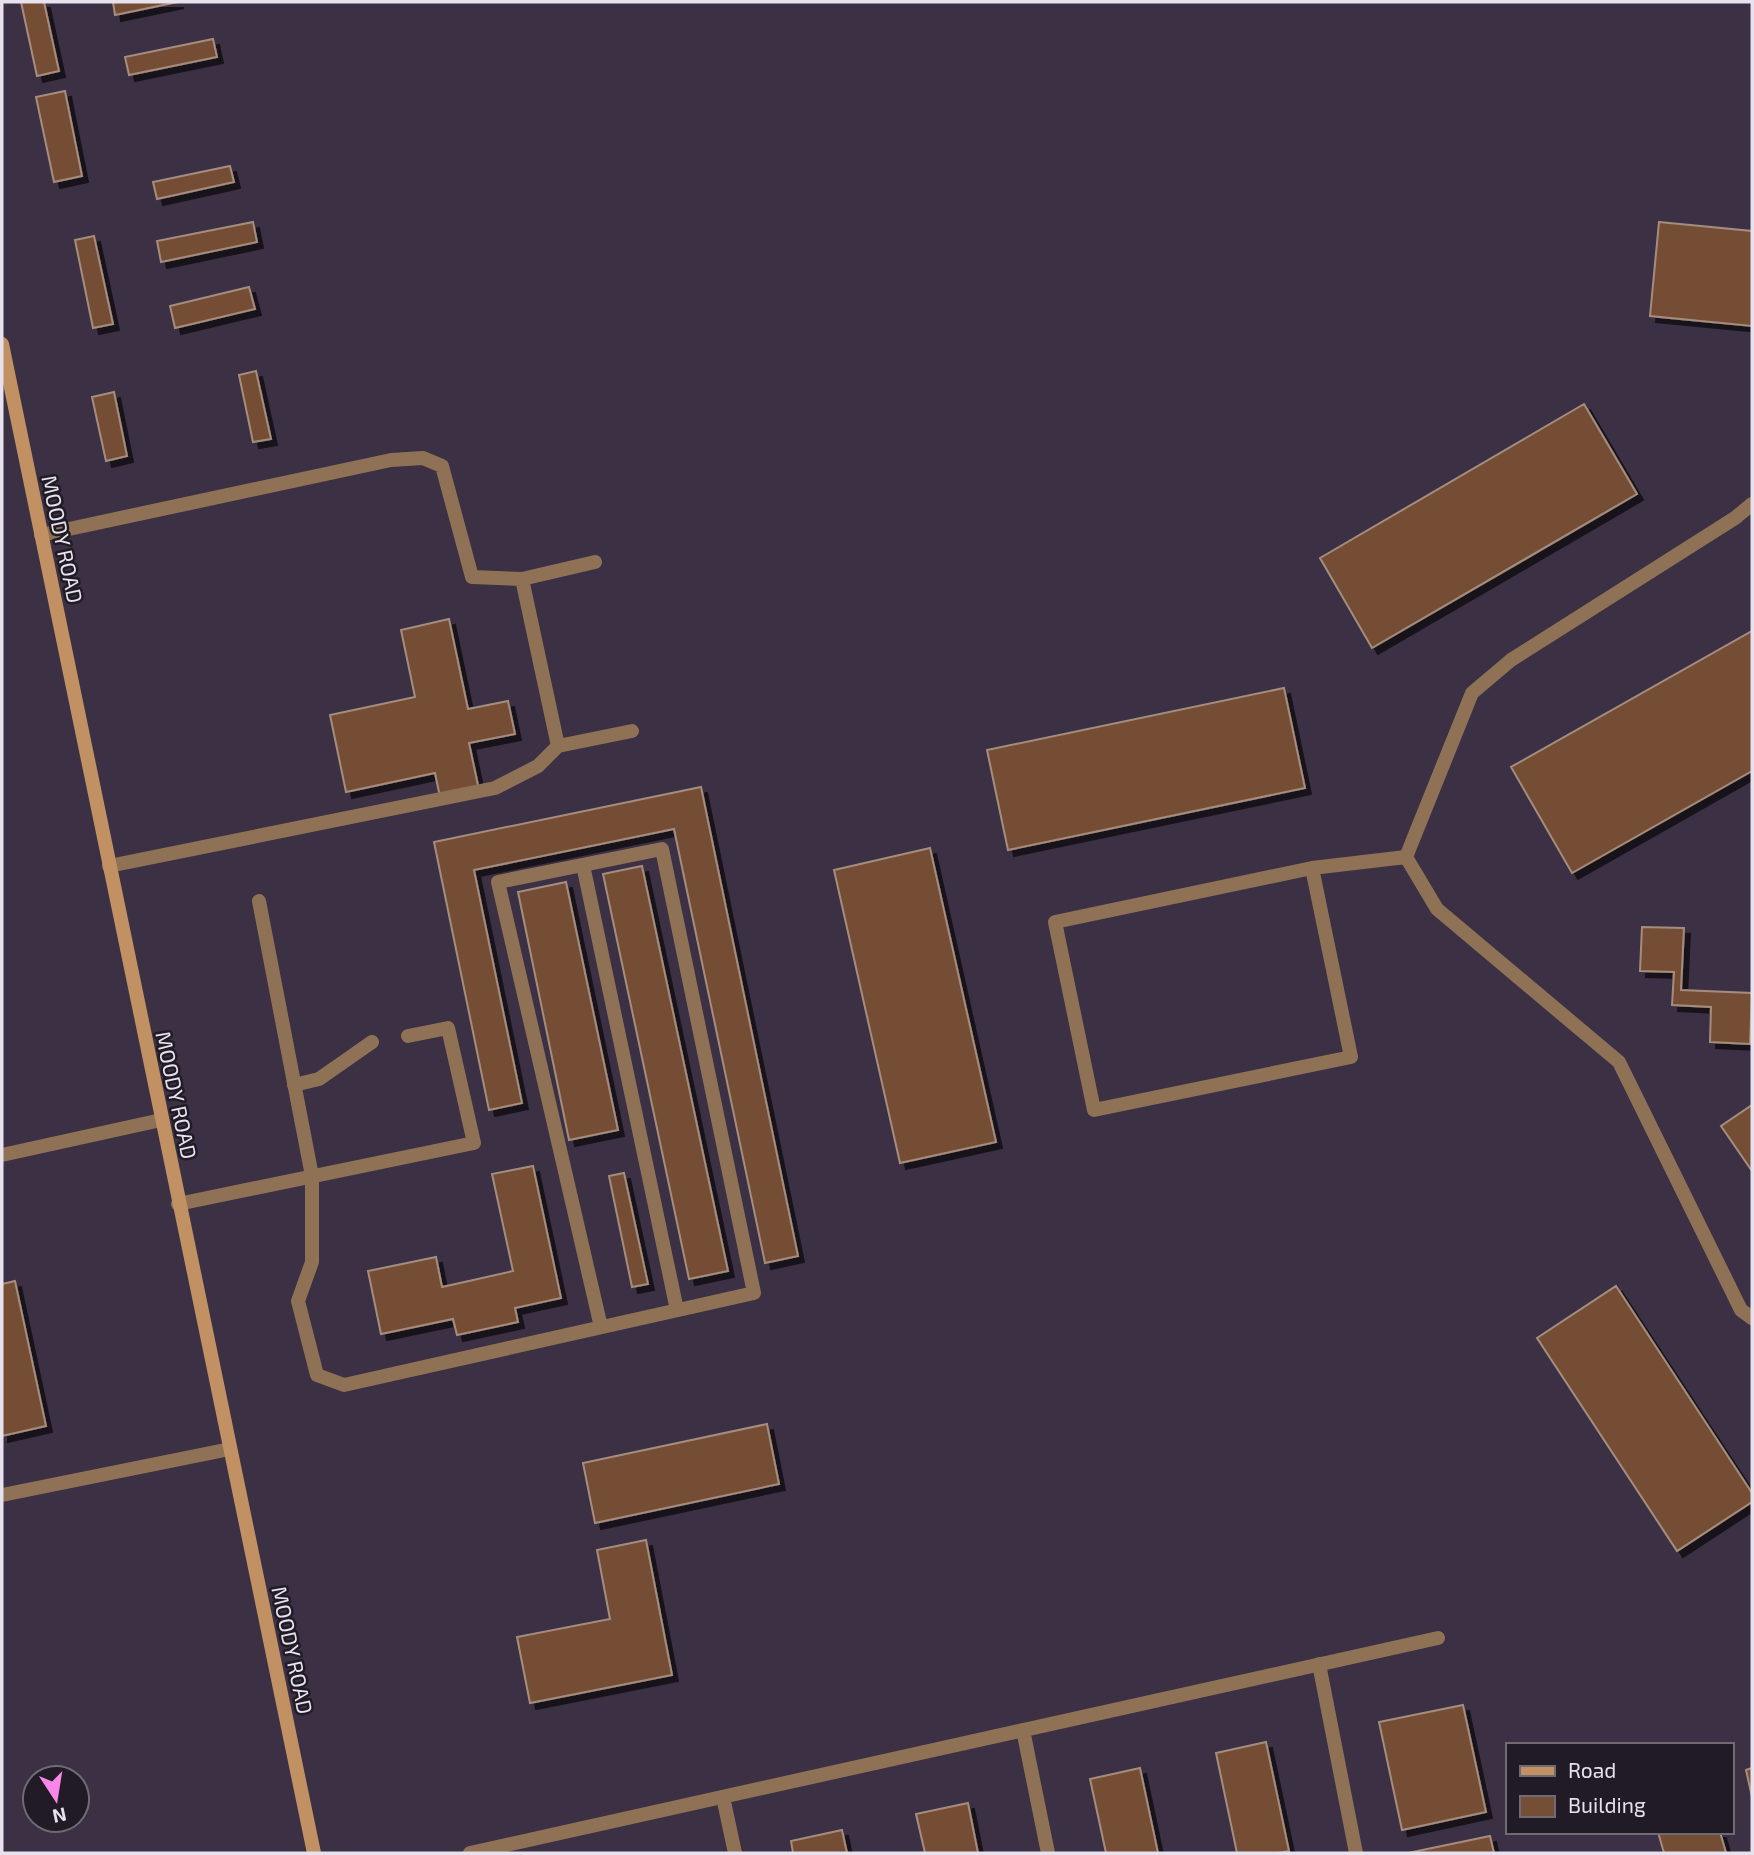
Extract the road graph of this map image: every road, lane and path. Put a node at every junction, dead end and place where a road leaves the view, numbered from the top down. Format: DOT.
graph roads {
  1 [pos="2,344"];
  2 [pos="1752,503"];
  3 [pos="41,535"];
  4 [pos="595,562"];
  5 [pos="522,579"];
  6 [pos="632,731"];
  7 [pos="558,746"];
  8 [pos="1406,856"];
  9 [pos="583,865"];
  10 [pos="109,866"];
  11 [pos="1312,868"];
  12 [pos="259,901"];
  13 [pos="408,1036"];
  14 [pos="372,1042"];
  15 [pos="294,1085"];
  16 [pos="161,1120"];
  17 [pos="2,1155"];
  18 [pos="312,1176"];
  19 [pos="178,1204"];
  20 [pos="677,1310"];
  21 [pos="1752,1318"];
  22 [pos="601,1327"];
  23 [pos="230,1449"];
  24 [pos="2,1495"];
  25 [pos="1438,1638"];
  26 [pos="1319,1664"];
  27 [pos="1023,1730"];
  28 [pos="723,1797"];
  29 [pos="314,1853"];
  30 [pos="470,1853"];
  31 [pos="735,1853"];
  32 [pos="1048,1853"];
  33 [pos="1356,1853"];
  1 -- 3 [label="main road, MOODY ROAD"];
  2 -- 8 [label="street"];
  3 -- 5 [label="street"];
  3 -- 10 [label="main road, MOODY ROAD"];
  4 -- 5 [label="street"];
  5 -- 7 [label="street"];
  6 -- 7 [label="street"];
  7 -- 10 [label="street"];
  8 -- 11 [label="street"];
  8 -- 21 [label="street"];
  9 -- 20 [label="street"];
  9 -- 20 [label="street"];
  9 -- 22 [label="street"];
  10 -- 16 [label="main road, MOODY ROAD"];
  11 -- 11 [label="street"];
  12 -- 15 [label="street"];
  13 -- 18 [label="street"];
  14 -- 15 [label="street"];
  15 -- 18 [label="street"];
  16 -- 17 [label="street"];
  16 -- 19 [label="main road, MOODY ROAD"];
  18 -- 19 [label="street"];
  18 -- 22 [label="street"];
  19 -- 23 [label="main road, MOODY ROAD"];
  20 -- 22 [label="street"];
  23 -- 24 [label="street"];
  23 -- 29 [label="main road, MOODY ROAD"];
  25 -- 26 [label="street"];
  26 -- 27 [label="street"];
  26 -- 33 [label="street"];
  27 -- 28 [label="street"];
  27 -- 32 [label="street"];
  28 -- 30 [label="street"];
  28 -- 31 [label="street"];
}
